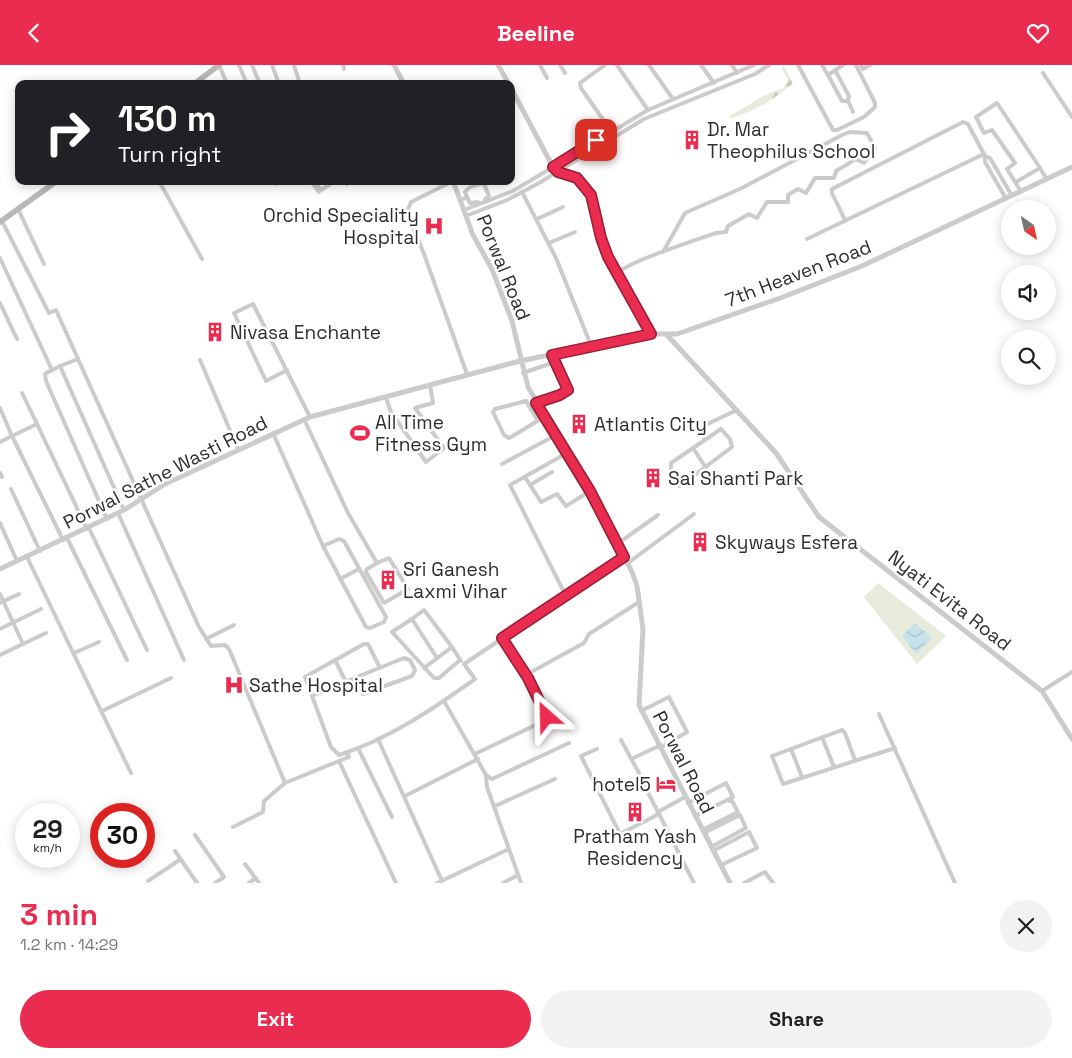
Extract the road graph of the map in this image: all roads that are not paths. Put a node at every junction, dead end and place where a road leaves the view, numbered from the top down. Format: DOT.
graph roads {
  1 [pos="219,65"];
  2 [pos="239,65"];
  3 [pos="252,65"];
  4 [pos="272,65"];
  5 [pos="294,65"];
  6 [pos="394,65"];
  7 [pos="498,65"];
  8 [pos="540,65"];
  9 [pos="560,65"];
  10 [pos="605,65"];
  11 [pos="617,65"];
  12 [pos="650,65"];
  13 [pos="701,65"];
  14 [pos="732,65"];
  15 [pos="754,65"];
  16 [pos="769,65"];
  17 [pos="798,65"];
  18 [pos="822,65"];
  19 [pos="843,65"];
  20 [pos="856,65"];
  21 [pos="861,65"];
  22 [pos="870,65"];
  23 [pos="835,70"];
  24 [pos="565,73"];
  25 [pos="737,73"];
  26 [pos="1043,73"];
  27 [pos="828,75"];
  28 [pos="547,78"];
  29 [pos="199,80"];
  30 [pos="225,80"];
  31 [pos="245,80"];
  32 [pos="258,80"];
  33 [pos="278,80"];
  34 [pos="299,80"];
  35 [pos="402,80"];
  36 [pos="507,80"];
  37 [pos="714,83"];
  38 [pos="515,95"];
  39 [pos="673,99"];
  40 [pos="848,101"];
  41 [pos="648,110"];
  42 [pos="853,112"];
  43 [pos="1072,117"];
  44 [pos="611,131"];
  45 [pos="985,155"];
  46 [pos="1072,167"];
  47 [pos="1040,168"];
  48 [pos="555,169"];
  49 [pos="1046,178"];
  50 [pos="1016,182"];
  51 [pos="52,185"];
  52 [pos="161,185"];
  53 [pos="315,185"];
  54 [pos="317,185"];
  55 [pos="329,185"];
  56 [pos="445,185"];
  57 [pos="455,185"];
  58 [pos="481,185"];
  59 [pos="484,185"];
  60 [pos="1020,190"];
  61 [pos="319,192"];
  62 [pos="522,192"];
  63 [pos="1011,194"];
  64 [pos="467,197"];
  65 [pos="1005,197"];
  66 [pos="461,200"];
  67 [pos="563,207"];
  68 [pos="18,209"];
  69 [pos="465,213"];
  70 [pos="537,219"];
  71 [pos="845,220"];
  72 [pos="1,222"];
  73 [pos="575,232"];
  74 [pos="807,239"];
  75 [pos="549,243"];
  76 [pos="663,252"];
  77 [pos="0,258"];
  78 [pos="202,259"];
  79 [pos="44,264"];
  80 [pos="618,273"];
  81 [pos="0,303"];
  82 [pos="651,334"];
  83 [pos="667,335"];
  84 [pos="17,339"];
  85 [pos="592,348"];
  86 [pos="552,355"];
  87 [pos="78,359"];
  88 [pos="200,360"];
  89 [pos="520,361"];
  90 [pos="549,364"];
  91 [pos="60,366"];
  92 [pos="52,370"];
  93 [pos="287,370"];
  94 [pos="523,373"];
  95 [pos="467,374"];
  96 [pos="430,385"];
  97 [pos="22,393"];
  98 [pos="386,398"];
  99 [pos="536,403"];
  100 [pos="0,408"];
  101 [pos="737,410"];
  102 [pos="310,417"];
  103 [pos="544,417"];
  104 [pos="304,419"];
  105 [pos="538,421"];
  106 [pos="38,424"];
  107 [pos="273,433"];
  108 [pos="556,435"];
  109 [pos="12,436"];
  110 [pos="705,441"];
  111 [pos="0,442"];
  112 [pos="693,448"];
  113 [pos="238,449"];
  114 [pos="567,453"];
  115 [pos="502,465"];
  116 [pos="706,467"];
  117 [pos="552,472"];
  118 [pos="525,477"];
  119 [pos="530,485"];
  120 [pos="11,489"];
  121 [pos="590,491"];
  122 [pos="141,500"];
  123 [pos="121,512"];
  124 [pos="694,514"];
  125 [pos="658,515"];
  126 [pos="107,519"];
  127 [pos="0,523"];
  128 [pos="88,528"];
  129 [pos="65,539"];
  130 [pos="618,544"];
  131 [pos="323,546"];
  132 [pos="40,551"];
  133 [pos="27,557"];
  134 [pos="624,557"];
  135 [pos="17,561"];
  136 [pos="377,563"];
  137 [pos="628,563"];
  138 [pos="0,569"];
  139 [pos="359,569"];
  140 [pos="340,579"];
  141 [pos="0,594"];
  142 [pos="19,594"];
  143 [pos="566,596"];
  144 [pos="2,602"];
  145 [pos="639,602"];
  146 [pos="41,609"];
  147 [pos="412,619"];
  148 [pos="14,623"];
  149 [pos="234,625"];
  150 [pos="0,629"];
  151 [pos="46,633"];
  152 [pos="502,638"];
  153 [pos="206,639"];
  154 [pos="99,642"];
  155 [pos="23,644"];
  156 [pos="452,647"];
  157 [pos="147,650"];
  158 [pos="74,653"];
  159 [pos="0,655"];
  160 [pos="437,658"];
  161 [pos="460,659"];
  162 [pos="127,660"];
  163 [pos="184,660"];
  164 [pos="335,660"];
  165 [pos="464,664"];
  166 [pos="380,668"];
  167 [pos="424,668"];
  168 [pos="533,671"];
  169 [pos="1072,672"];
  170 [pos="357,677"];
  171 [pos="171,678"];
  172 [pos="346,682"];
  173 [pos="1042,691"];
  174 [pos="312,696"];
  175 [pos="444,701"];
  176 [pos="102,711"];
  177 [pos="641,711"];
  178 [pos="879,713"];
  179 [pos="822,737"];
  180 [pos="378,739"];
  181 [pos="1072,739"];
  182 [pos="621,740"];
  183 [pos="568,743"];
  184 [pos="659,747"];
  185 [pos="358,748"];
  186 [pos="895,748"];
  187 [pos="596,749"];
  188 [pos="791,749"];
  189 [pos="347,753"];
  190 [pos="475,754"];
  191 [pos="478,759"];
  192 [pos="632,759"];
  193 [pos="855,760"];
  194 [pos="339,761"];
  195 [pos="834,767"];
  196 [pos="132,773"];
  197 [pos="639,773"];
  198 [pos="486,775"];
  199 [pos="802,777"];
  200 [pos="555,779"];
  201 [pos="642,781"];
  202 [pos="286,783"];
  203 [pos="405,796"];
  204 [pos="685,797"];
  205 [pos="688,803"];
  206 [pos="494,807"];
  207 [pos="658,812"];
  208 [pos="695,816"];
  209 [pos="392,817"];
  210 [pos="233,827"];
  211 [pos="703,831"];
  212 [pos="194,835"];
  213 [pos="509,849"];
  214 [pos="712,849"];
  215 [pos="176,851"];
  216 [pos="181,859"];
  217 [pos="245,864"];
  218 [pos="721,865"];
  219 [pos="518,875"];
  220 [pos="256,878"];
  221 [pos="148,881"];
  222 [pos="442,881"];
  223 [pos="196,883"];
  224 [pos="215,883"];
  225 [pos="249,883"];
  226 [pos="259,883"];
  227 [pos="396,883"];
  228 [pos="437,883"];
  229 [pos="503,883"];
  230 [pos="521,883"];
  231 [pos="694,883"];
  232 [pos="730,883"];
  233 [pos="746,883"];
  234 [pos="773,883"];
  235 [pos="954,883"];
  1 -- 29 [label="main road"];
  1 -- 30 [label="street"];
  2 -- 31 [label="street"];
  3 -- 32 [label="street"];
  4 -- 33 [label="street"];
  5 -- 34 [label="street"];
  6 -- 35 [label="street"];
  7 -- 36 [label="street"];
  8 -- 28 [label="street"];
  9 -- 24 [label="street"];
  10 -- 44 [label="street"];
  11 -- 41 [label="street"];
  12 -- 39 [label="street"];
  13 -- 37 [label="street"];
  14 -- 25 [label="street"];
  15 -- 25 [label="street"];
  16 -- 48 [label="street"];
  17 -- 20 [label="street"];
  18 -- 27 [label="street"];
  19 -- 23 [label="street"];
  21 -- 22 [label="street"];
  23 -- 27 [label="street"];
  23 -- 40 [label="street"];
  25 -- 37 [label="street"];
  26 -- 43 [label="street"];
  27 -- 40 [label="street"];
  37 -- 39 [label="street"];
  38 -- 48 [label="street"];
  39 -- 41 [label="street"];
  40 -- 42 [label="street"];
  41 -- 44 [label="street"];
  44 -- 48 [label="street"];
  45 -- 63 [label="street"];
  45 -- 65 [label="street"];
  45 -- 71 [label="street"];
  45 -- 71 [label="street"];
  46 -- 49 [label="street, 7th Heaven Road"];
  47 -- 49 [label="street"];
  47 -- 50 [label="street"];
  47 -- 50 [label="street"];
  48 -- 62 [label="street"];
  48 -- 69 [label="street"];
  48 -- 80 [label="street"];
  49 -- 60 [label="street, 7th Heaven Road"];
  50 -- 60 [label="street"];
  51 -- 68 [label="main road"];
  52 -- 78 [label="street"];
  53 -- 61 [label="street"];
  54 -- 55 [label="street"];
  56 -- 95 [label="street"];
  57 -- 66 [label="street, Porwal Road"];
  58 -- 64 [label="street"];
  59 -- 64 [label="street"];
  60 -- 63 [label="street, 7th Heaven Road"];
  62 -- 69 [label="street"];
  62 -- 70 [label="street"];
  63 -- 65 [label="street, 7th Heaven Road"];
  64 -- 66 [label="street"];
  65 -- 83 [label="street, 7th Heaven Road"];
  66 -- 69 [label="street, Porwal Road"];
  67 -- 70 [label="street"];
  68 -- 72 [label="main road"];
  68 -- 79 [label="street"];
  69 -- 89 [label="street, Porwal Road"];
  70 -- 75 [label="street"];
  71 -- 74 [label="street"];
  72 -- 87 [label="street"];
  73 -- 75 [label="street"];
  75 -- 85 [label="street"];
  76 -- 76 [label="street"];
  76 -- 80 [label="street"];
  77 -- 92 [label="street"];
  80 -- 82 [label="street"];
  81 -- 84 [label="street"];
  82 -- 83 [label="street, 7th Heaven Road"];
  82 -- 85 [label="street, 7th Heaven Road"];
  83 -- 101 [label="street, Nyati Evita Road"];
  85 -- 86 [label="street, 7th Heaven Road"];
  86 -- 89 [label="street, 7th Heaven Road"];
  86 -- 99 [label="street"];
  87 -- 91 [label="street"];
  87 -- 122 [label="street"];
  88 -- 113 [label="street"];
  89 -- 94 [label="street, Porwal Road"];
  89 -- 95 [label="street, Porwal Sathe Wasti Road"];
  90 -- 94 [label="street"];
  91 -- 92 [label="street"];
  91 -- 123 [label="street"];
  92 -- 126 [label="street"];
  93 -- 93 [label="street"];
  93 -- 102 [label="street"];
  94 -- 99 [label="street, Porwal Road"];
  95 -- 96 [label="street, Porwal Sathe Wasti Road"];
  96 -- 98 [label="street, Porwal Sathe Wasti Road"];
  96 -- 98 [label="street"];
  97 -- 106 [label="street"];
  98 -- 102 [label="street, Porwal Sathe Wasti Road"];
  99 -- 103 [label="street, Porwal Road"];
  100 -- 109 [label="street"];
  101 -- 110 [label="street"];
  101 -- 173 [label="street, Nyati Evita Road"];
  102 -- 104 [label="street, Porwal Sathe Wasti Road"];
  103 -- 105 [label="street"];
  103 -- 108 [label="street, Porwal Road"];
  104 -- 107 [label="street, Porwal Sathe Wasti Road"];
  104 -- 136 [label="street"];
  105 -- 105 [label="street"];
  106 -- 109 [label="street"];
  106 -- 128 [label="street"];
  107 -- 113 [label="street, Porwal Sathe Wasti Road"];
  107 -- 131 [label="street"];
  108 -- 114 [label="street, Porwal Road"];
  108 -- 115 [label="street"];
  109 -- 111 [label="street"];
  109 -- 129 [label="street"];
  110 -- 112 [label="street"];
  110 -- 116 [label="street"];
  112 -- 116 [label="street"];
  112 -- 116 [label="street"];
  113 -- 122 [label="street, Porwal Sathe Wasti Road"];
  114 -- 118 [label="street"];
  114 -- 121 [label="street, Porwal Road"];
  117 -- 119 [label="street"];
  118 -- 119 [label="street"];
  118 -- 143 [label="street"];
  119 -- 121 [label="street"];
  120 -- 132 [label="street"];
  121 -- 130 [label="street, Porwal Road"];
  122 -- 123 [label="street, Porwal Sathe Wasti Road"];
  122 -- 153 [label="street"];
  123 -- 126 [label="street, Porwal Sathe Wasti Road"];
  123 -- 163 [label="street"];
  124 -- 137 [label="street"];
  125 -- 130 [label="street"];
  126 -- 128 [label="street, Porwal Sathe Wasti Road"];
  127 -- 135 [label="street"];
  128 -- 129 [label="street, Porwal Sathe Wasti Road"];
  128 -- 157 [label="street"];
  129 -- 132 [label="street, Porwal Sathe Wasti Road"];
  129 -- 162 [label="street"];
  130 -- 134 [label="street, Porwal Road"];
  131 -- 139 [label="street"];
  131 -- 140 [label="street"];
  132 -- 133 [label="street, Porwal Sathe Wasti Road"];
  133 -- 135 [label="street, Porwal Sathe Wasti Road"];
  133 -- 158 [label="street"];
  134 -- 137 [label="street, Porwal Road"];
  134 -- 143 [label="street"];
  135 -- 138 [label="street, Porwal Sathe Wasti Road"];
  136 -- 136 [label="street"];
  137 -- 145 [label="street, Porwal Road"];
  139 -- 140 [label="street"];
  139 -- 140 [label="street"];
  141 -- 144 [label="street"];
  142 -- 144 [label="street"];
  143 -- 152 [label="street"];
  144 -- 148 [label="street"];
  145 -- 168 [label="street"];
  145 -- 177 [label="street, Porwal Road"];
  146 -- 148 [label="street"];
  147 -- 156 [label="street"];
  147 -- 160 [label="street"];
  147 -- 167 [label="street"];
  148 -- 150 [label="street"];
  148 -- 155 [label="street"];
  149 -- 153 [label="street"];
  151 -- 155 [label="street"];
  152 -- 165 [label="street"];
  152 -- 190 [label="street"];
  153 -- 202 [label="street"];
  154 -- 158 [label="street"];
  155 -- 159 [label="street"];
  156 -- 160 [label="street"];
  156 -- 161 [label="street"];
  158 -- 176 [label="street"];
  160 -- 167 [label="street"];
  161 -- 165 [label="street"];
  161 -- 167 [label="street"];
  164 -- 166 [label="street"];
  164 -- 172 [label="street"];
  164 -- 174 [label="street"];
  165 -- 175 [label="street"];
  166 -- 170 [label="street"];
  166 -- 170 [label="street"];
  169 -- 173 [label="street"];
  170 -- 172 [label="street"];
  171 -- 176 [label="street"];
  172 -- 174 [label="street"];
  173 -- 181 [label="street, Nyati Evita Road"];
  174 -- 189 [label="street"];
  175 -- 180 [label="street"];
  175 -- 190 [label="street"];
  176 -- 196 [label="street"];
  177 -- 184 [label="street, Porwal Road"];
  177 -- 184 [label="street"];
  178 -- 186 [label="street"];
  179 -- 188 [label="street"];
  179 -- 193 [label="street"];
  179 -- 195 [label="street"];
  180 -- 185 [label="street"];
  180 -- 203 [label="street"];
  182 -- 192 [label="street"];
  183 -- 198 [label="street"];
  184 -- 192 [label="street"];
  184 -- 204 [label="street, Porwal Road"];
  185 -- 189 [label="street"];
  185 -- 209 [label="street"];
  186 -- 193 [label="street"];
  186 -- 235 [label="street"];
  187 -- 207 [label="street"];
  188 -- 199 [label="street"];
  188 -- 199 [label="street"];
  189 -- 194 [label="street"];
  190 -- 191 [label="street"];
  191 -- 198 [label="street"];
  191 -- 203 [label="street"];
  192 -- 197 [label="street"];
  193 -- 195 [label="street"];
  194 -- 202 [label="street"];
  194 -- 227 [label="street"];
  195 -- 199 [label="street"];
  198 -- 206 [label="street"];
  200 -- 206 [label="street"];
  201 -- 207 [label="street"];
  202 -- 210 [label="street"];
  203 -- 222 [label="street"];
  204 -- 205 [label="street, Porwal Road"];
  204 -- 207 [label="street"];
  205 -- 208 [label="street, Porwal Road"];
  205 -- 208 [label="street"];
  206 -- 213 [label="street"];
  207 -- 231 [label="street"];
  208 -- 211 [label="street, Porwal Road"];
  208 -- 211 [label="street"];
  211 -- 214 [label="street, Porwal Road"];
  211 -- 214 [label="street"];
  212 -- 224 [label="street"];
  213 -- 219 [label="street"];
  213 -- 222 [label="street"];
  214 -- 218 [label="street, Porwal Road"];
  214 -- 218 [label="street"];
  215 -- 216 [label="street"];
  216 -- 221 [label="street"];
  216 -- 223 [label="street"];
  217 -- 220 [label="street"];
  218 -- 232 [label="street, Porwal Road"];
  219 -- 229 [label="street"];
  219 -- 230 [label="street"];
  220 -- 225 [label="street"];
  220 -- 226 [label="street"];
  222 -- 228 [label="street"];
  233 -- 234 [label="street"];
}
